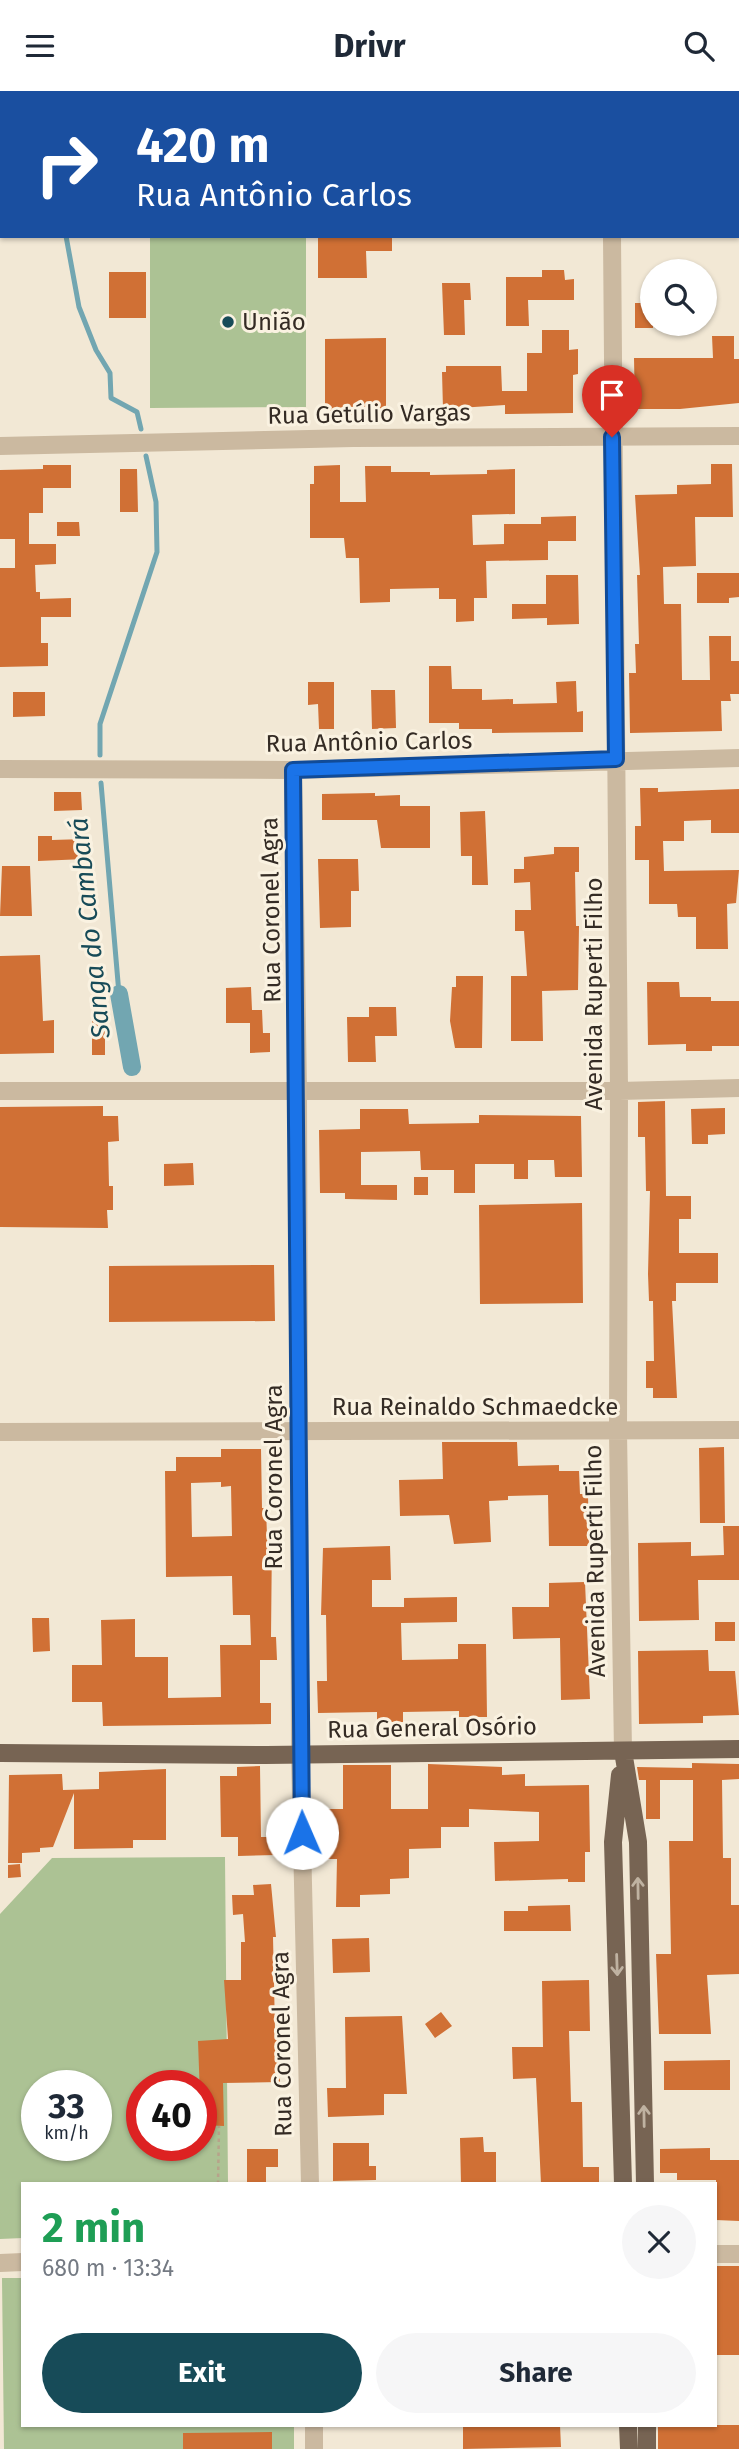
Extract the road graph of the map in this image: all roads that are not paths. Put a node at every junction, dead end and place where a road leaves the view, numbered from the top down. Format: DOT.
graph roads {
  1 [pos="612,238"];
  2 [pos="739,436"];
  3 [pos="612,437"];
  4 [pos="0,446"];
  5 [pos="739,758"];
  6 [pos="616,759"];
  7 [pos="0,769"];
  8 [pos="293,770"];
  9 [pos="739,1088"];
  10 [pos="0,1091"];
  11 [pos="619,1091"];
  12 [pos="298,1092"];
  13 [pos="739,1430"];
  14 [pos="0,1432"];
  15 [pos="299,1432"];
  16 [pos="618,1432"];
  17 [pos="739,1749"];
  18 [pos="623,1751"];
  19 [pos="0,1753"];
  20 [pos="300,1755"];
  21 [pos="310,2182"];
  22 [pos="623,2182"];
  23 [pos="645,2182"];
  24 [pos="739,2253"];
  25 [pos="717,2254"];
  26 [pos="21,2262"];
  27 [pos="0,2263"];
  28 [pos="314,2427"];
  29 [pos="628,2427"];
  30 [pos="647,2427"];
  31 [pos="314,2449"];
  32 [pos="628,2449"];
  33 [pos="647,2449"];
  1 -- 3 [label="street, Avenida Ruperti Filho"];
  2 -- 3 [label="street, Rua Getúlio Vargas"];
  3 -- 4 [label="street, Rua Getúlio Vargas"];
  3 -- 6 [label="street, Avenida Ruperti Filho"];
  5 -- 6 [label="street, Rua Antônio Carlos"];
  6 -- 8 [label="street, Rua Antônio Carlos"];
  6 -- 11 [label="street, Avenida Ruperti Filho"];
  7 -- 8 [label="street, Rua Antônio Carlos"];
  8 -- 12 [label="street, Rua Coronel Agra"];
  9 -- 11 [label="street"];
  10 -- 12 [label="street"];
  11 -- 12 [label="street"];
  11 -- 16 [label="street, Avenida Ruperti Filho"];
  12 -- 15 [label="street, Rua Coronel Agra"];
  13 -- 16 [label="street, Rua Reinaldo Schmaedcke"];
  14 -- 15 [label="street, Rua Reinaldo Schmaedcke"];
  15 -- 16 [label="street, Rua Reinaldo Schmaedcke"];
  15 -- 20 [label="street, Rua Coronel Agra"];
  16 -- 18 [label="street, Avenida Ruperti Filho"];
  17 -- 18 [label="main road, Rua General Osório"];
  18 -- 20 [label="main road, Rua General Osório"];
  18 -- 22 [label="main road, Avenida Ruperti Filho, one-way"];
  23 -- 18 [label="main road, Avenida Ruperti Filho, one-way"];
  19 -- 20 [label="main road, Rua General Osório"];
  20 -- 21 [label="street, Rua Coronel Agra"];
  24 -- 25 [label="street"];
  26 -- 27 [label="street"];
  28 -- 31 [label="street"];
  29 -- 32 [label="main road"];
  30 -- 33 [label="main road"];
}
